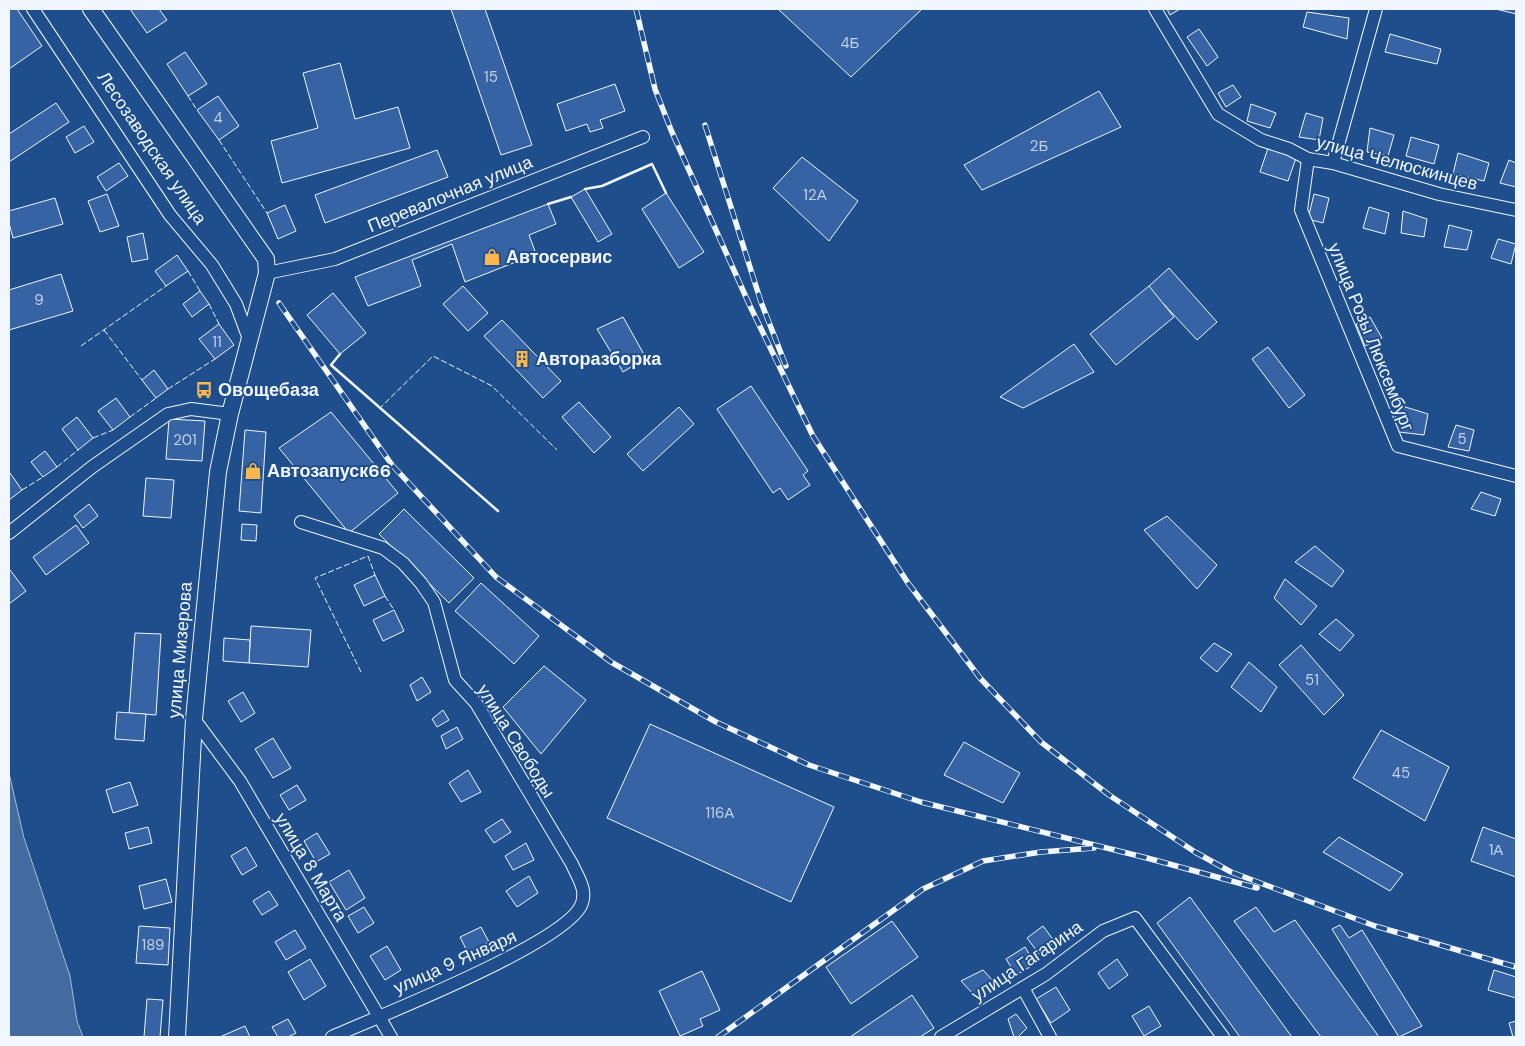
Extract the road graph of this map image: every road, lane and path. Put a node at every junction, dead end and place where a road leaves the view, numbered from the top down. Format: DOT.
graph roads {
  1 [pos="33,9"];
  2 [pos="91,9"];
  3 [pos="1156,9"];
  4 [pos="1376,9"];
  5 [pos="643,137"];
  6 [pos="1308,159"];
  7 [pos="1333,163"];
  8 [pos="1516,210"];
  9 [pos="268,273"];
  10 [pos="249,339"];
  11 [pos="230,414"];
  12 [pos="1516,476"];
  13 [pos="301,522"];
  14 [pos="9,533"];
  15 [pos="194,719"];
  16 [pos="582,904"];
  17 [pos="1023,988"];
  18 [pos="378,1016"];
  19 [pos="178,1037"];
  20 [pos="332,1037"];
  21 [pos="391,1037"];
  22 [pos="941,1037"];
  23 [pos="1050,1037"];
  24 [pos="1223,1037"];
  1 -- 10 [label="street, Лесозаводская улица"];
  2 -- 9 [label="street, Лесозаводская улица"];
  3 -- 6 [label="street, улица Челюскинцев"];
  4 -- 7 [label="street"];
  5 -- 9 [label="street, Перевалочная улица"];
  6 -- 7 [label="street, улица Челюскинцев"];
  6 -- 12 [label="street, улица Розы Люксембург"];
  7 -- 8 [label="street, улица Челюскинцев"];
  9 -- 10 [label="street, улица Мизерова"];
  10 -- 11 [label="street, улица Мизерова"];
  11 -- 14 [label="street"];
  11 -- 15 [label="street, улица Мизерова"];
  13 -- 16 [label="street, улица Свободы"];
  15 -- 18 [label="street, улица 8 Марта"];
  15 -- 19 [label="street, улица Мизерова"];
  16 -- 18 [label="street, улица 9 Января"];
  17 -- 22 [label="street, улица Гагарина"];
  17 -- 23 [label="street"];
  17 -- 24 [label="street, улица Гагарина"];
  18 -- 20 [label="street, улица 9 Января"];
  18 -- 21 [label="street, улица 8 Марта"];
}
